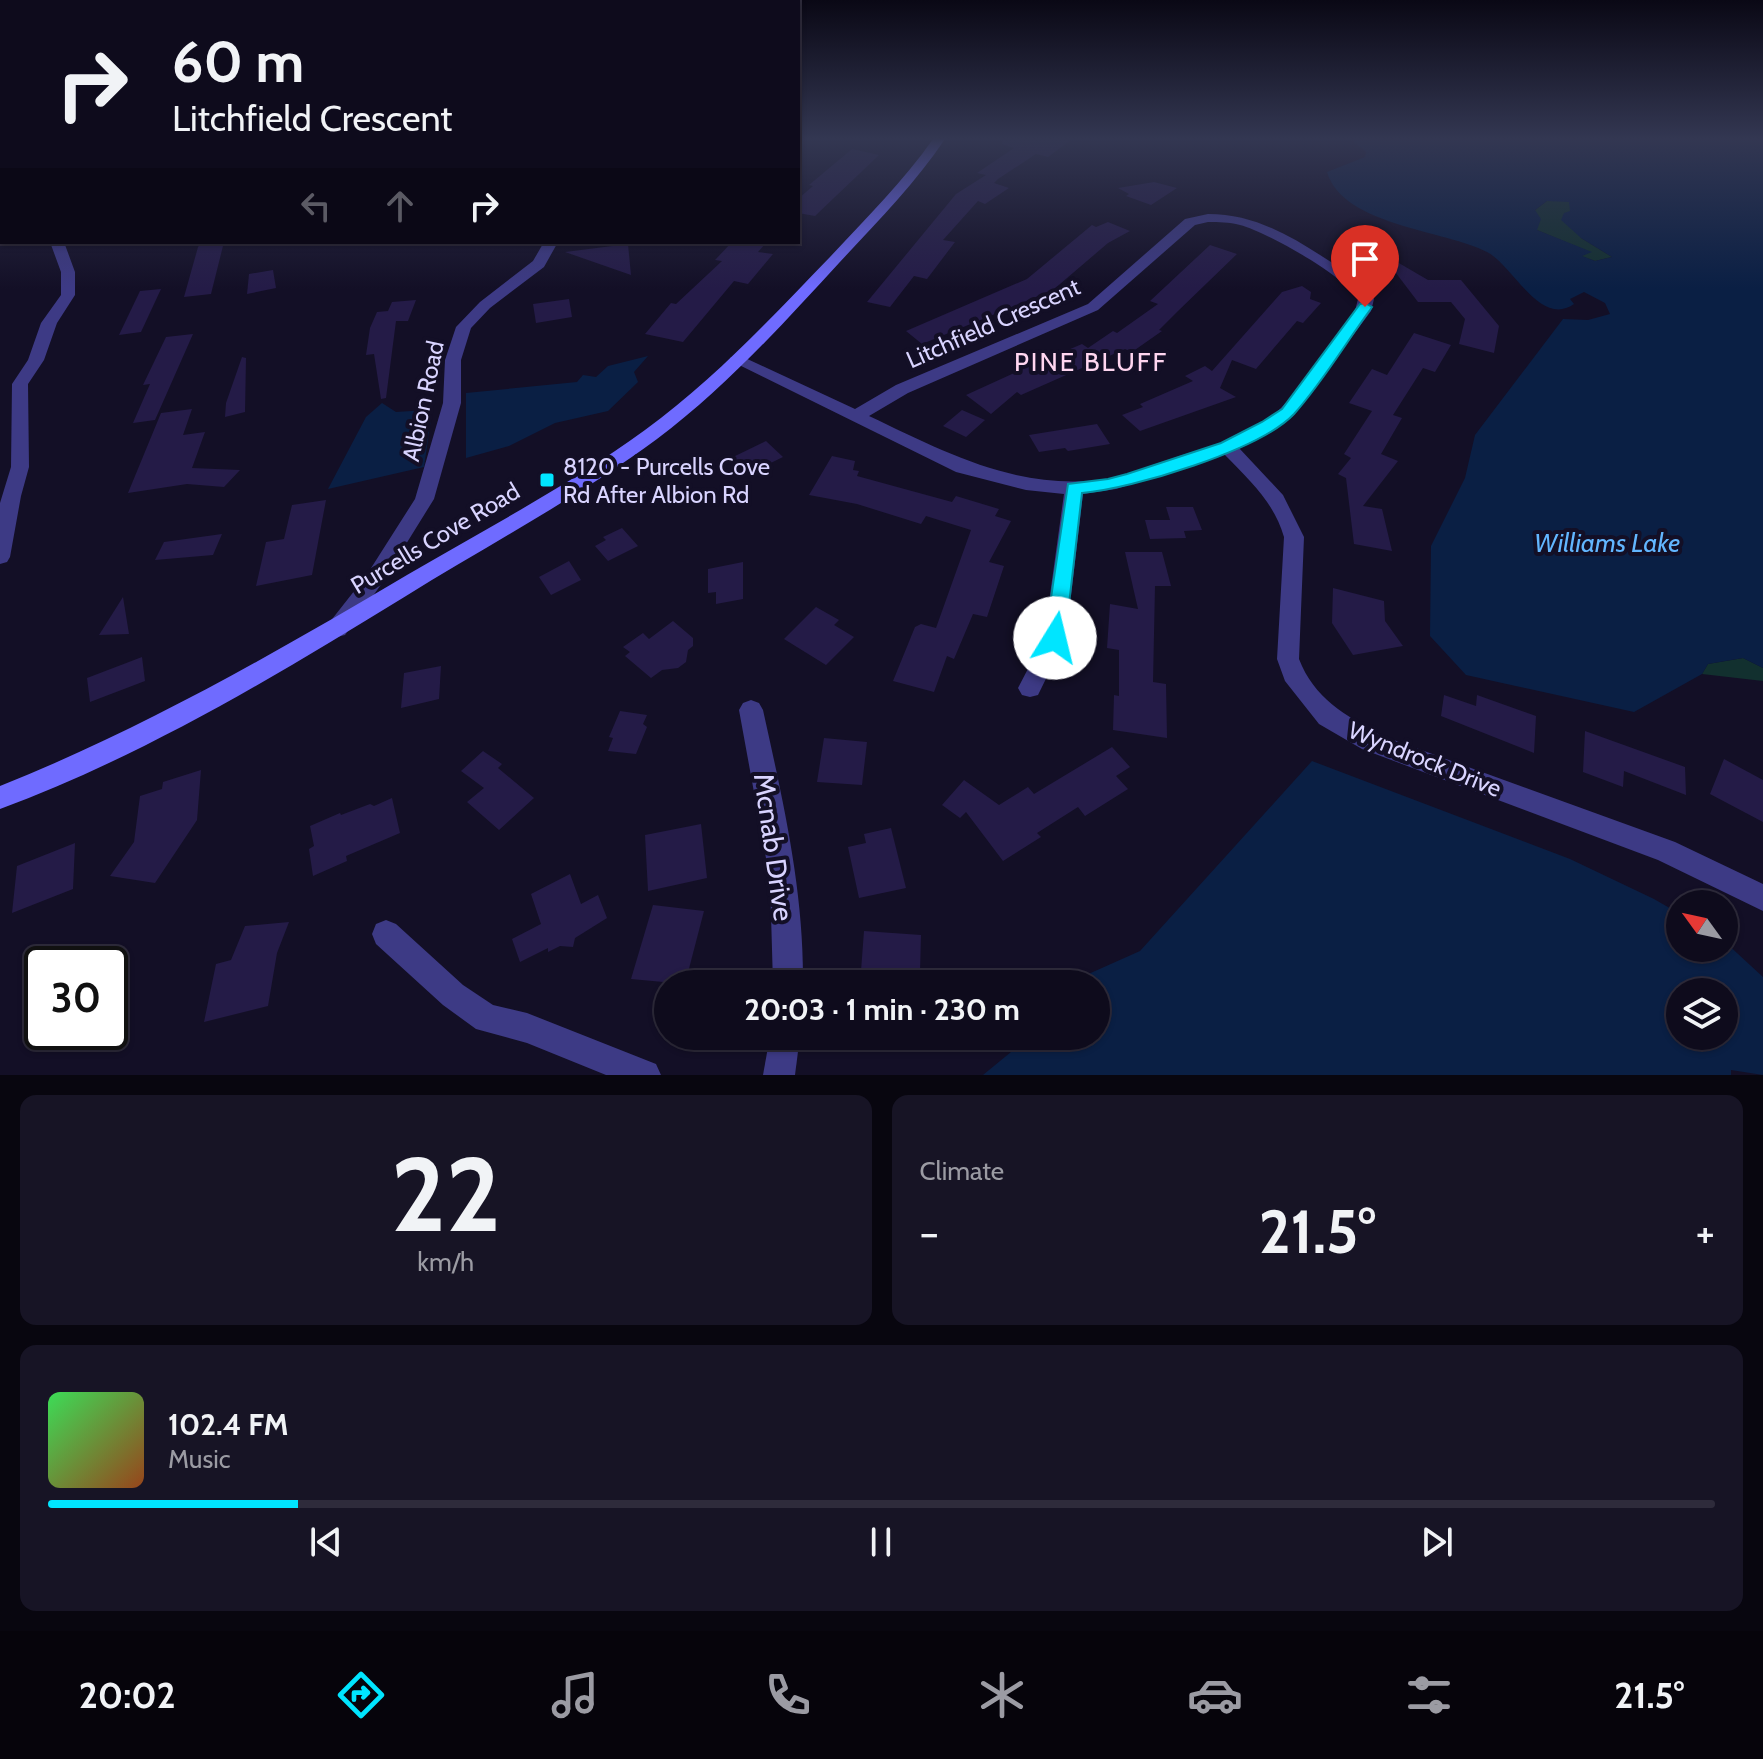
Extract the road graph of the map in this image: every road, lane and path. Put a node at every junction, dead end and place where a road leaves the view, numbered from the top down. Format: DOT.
graph roads {
  1 [pos="900,189"];
  2 [pos="58,244"];
  3 [pos="550,244"];
  4 [pos="737,360"];
  5 [pos="856,416"];
  6 [pos="1227,447"];
  7 [pos="1074,488"];
  8 [pos="0,557"];
  9 [pos="337,629"];
  10 [pos="1030,688"];
  11 [pos="751,710"];
  12 [pos="0,798"];
  13 [pos="1763,898"];
  14 [pos="386,934"];
  15 [pos="789,970"];
  16 [pos="783,1050"];
  17 [pos="645,1075"];
  18 [pos="779,1075"];
  1 -- 4 [label="main road, Purcells Cove Road"];
  2 -- 8 [label="street"];
  3 -- 9 [label="street, Albion Road"];
  4 -- 5 [label="street, Litchfield Crescent"];
  4 -- 9 [label="main road, Purcells Cove Road"];
  5 -- 6 [label="street, Litchfield Crescent"];
  5 -- 7 [label="street, Litchfield Crescent"];
  6 -- 7 [label="street, Litchfield Crescent"];
  6 -- 13 [label="street, Wyndrock Drive"];
  7 -- 10 [label="street"];
  9 -- 12 [label="main road, Purcells Cove Road"];
  11 -- 15 [label="street, Mcnab Drive"];
  14 -- 17 [label="street"];
  16 -- 18 [label="street"];
}
